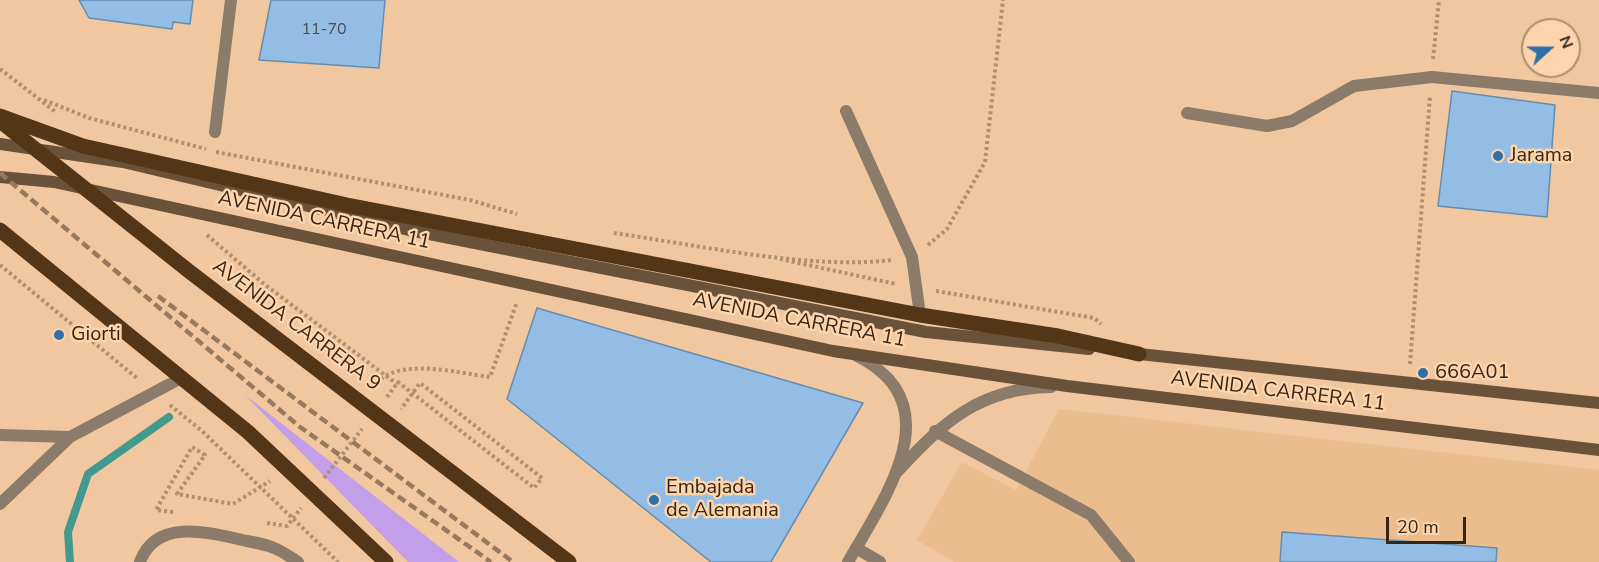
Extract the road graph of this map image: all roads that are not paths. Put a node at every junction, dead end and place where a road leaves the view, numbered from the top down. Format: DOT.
graph roads {
  1 [pos="231,0"];
  2 [pos="1599,93"];
  3 [pos="846,111"];
  4 [pos="1187,113"];
  5 [pos="0,116"];
  6 [pos="0,121"];
  7 [pos="215,132"];
  8 [pos="0,144"];
  9 [pos="0,177"];
  10 [pos="0,230"];
  11 [pos="920,315"];
  12 [pos="853,354"];
  13 [pos="1139,354"];
  14 [pos="183,377"];
  15 [pos="1067,386"];
  16 [pos="1599,403"];
  17 [pos="935,431"];
  18 [pos="0,435"];
  19 [pos="70,436"];
  20 [pos="1599,450"];
  21 [pos="896,474"];
  22 [pos="0,504"];
  23 [pos="856,548"];
  24 [pos="141,562"];
  25 [pos="298,562"];
  26 [pos="386,562"];
  27 [pos="569,562"];
  28 [pos="848,562"];
  29 [pos="880,562"];
  30 [pos="1130,562"];
  1 -- 7 [label="street"];
  2 -- 4 [label="street"];
  3 -- 11 [label="street"];
  5 -- 11 [label="main road"];
  6 -- 27 [label="main road, AVENIDA CARRERA 9"];
  8 -- 13 [label="main road, AVENIDA CARRERA 11"];
  9 -- 12 [label="main road, AVENIDA CARRERA 11"];
  10 -- 14 [label="main road"];
  11 -- 13 [label="main road"];
  12 -- 15 [label="main road, AVENIDA CARRERA 11"];
  12 -- 21 [label="street"];
  13 -- 16 [label="main road, AVENIDA CARRERA 11"];
  14 -- 19 [label="street"];
  14 -- 26 [label="main road"];
  15 -- 17 [label="street"];
  15 -- 20 [label="main road, AVENIDA CARRERA 11"];
  17 -- 21 [label="street"];
  17 -- 30 [label="street"];
  18 -- 19 [label="street"];
  19 -- 22 [label="street"];
  21 -- 23 [label="street"];
  23 -- 28 [label="street"];
  23 -- 29 [label="street"];
  24 -- 25 [label="street"];
}
